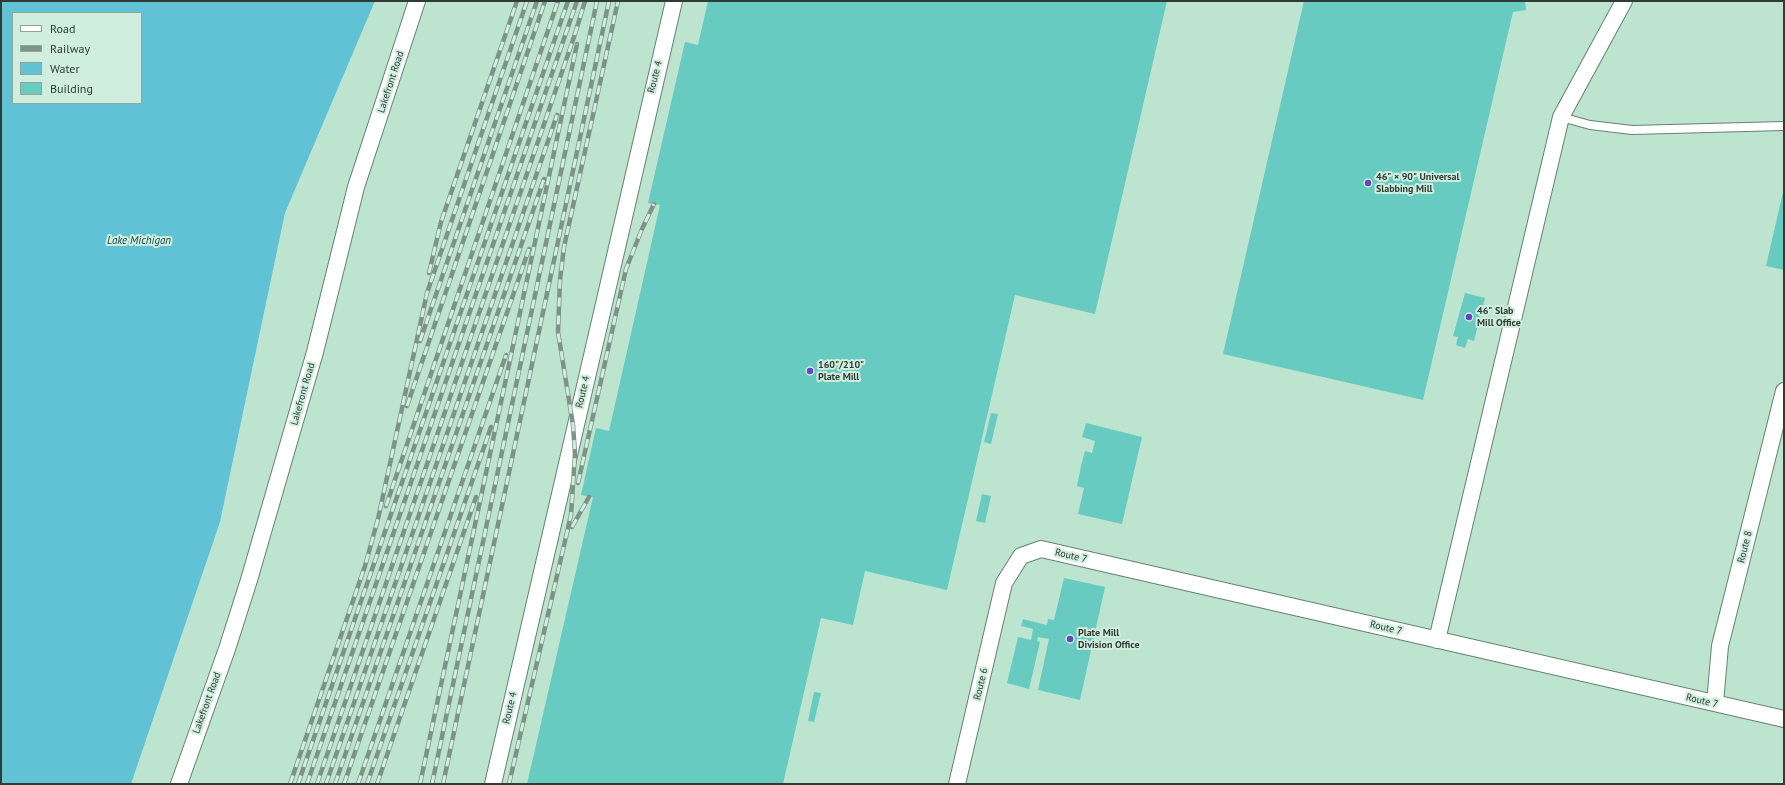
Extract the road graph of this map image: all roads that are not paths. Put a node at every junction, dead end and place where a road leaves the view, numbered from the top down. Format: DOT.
graph roads {
  1 [pos="417,1"];
  2 [pos="674,1"];
  3 [pos="1624,1"];
  4 [pos="1562,117"];
  5 [pos="1784,126"];
  6 [pos="1784,391"];
  7 [pos="1004,583"];
  8 [pos="1437,640"];
  9 [pos="1715,704"];
  10 [pos="1784,719"];
  11 [pos="179,784"];
  12 [pos="493,784"];
  13 [pos="957,784"];
  1 -- 11 [label="street, Lakefront Road"];
  2 -- 12 [label="street, Route 4"];
  3 -- 4 [label="street"];
  4 -- 5 [label="lane"];
  4 -- 8 [label="street"];
  6 -- 9 [label="street, Route 8"];
  7 -- 8 [label="street, Route 7"];
  7 -- 13 [label="street, Route 6"];
  8 -- 9 [label="street, Route 7"];
  9 -- 10 [label="street, Route 7"];
}
